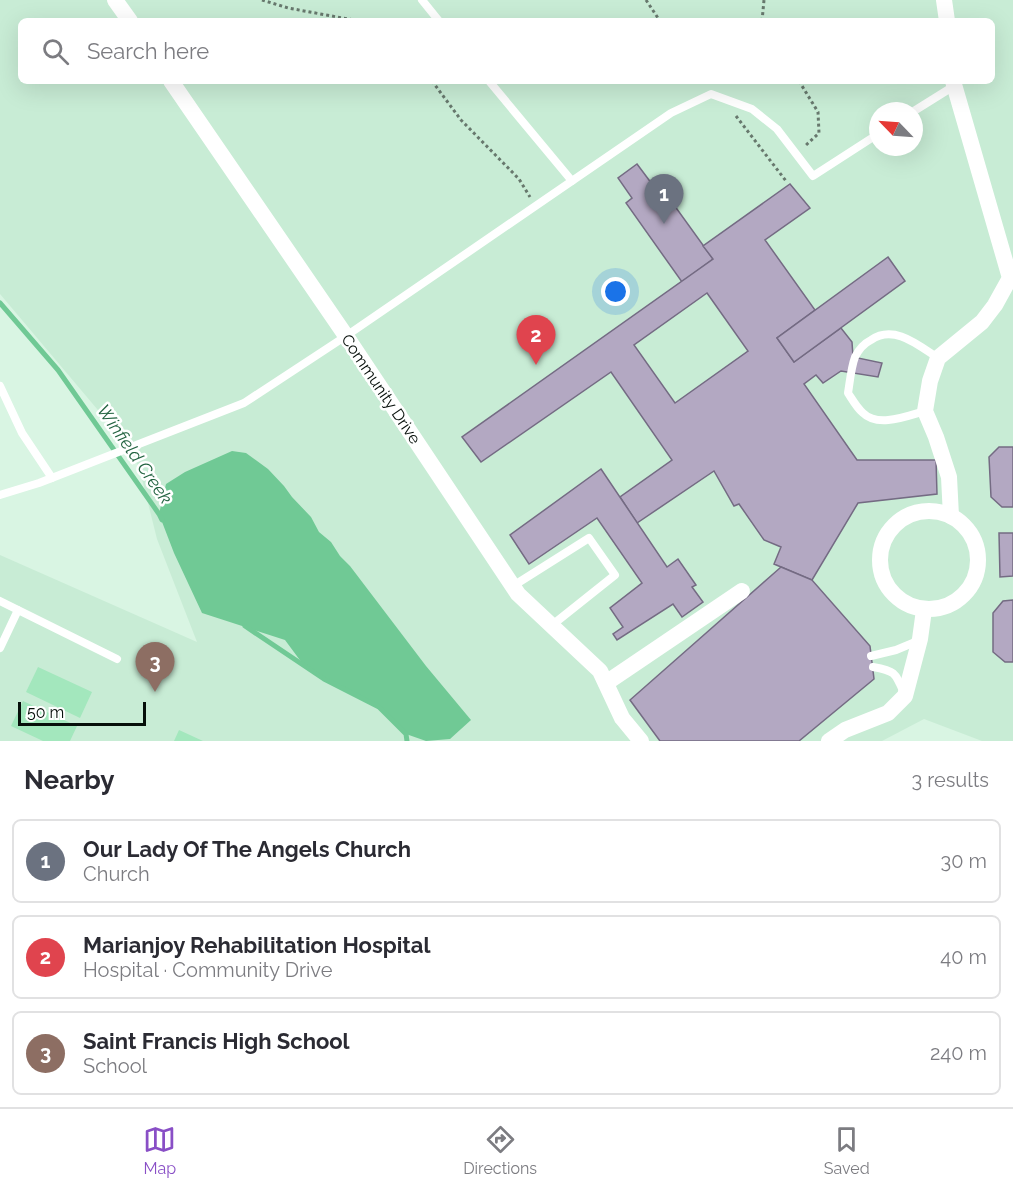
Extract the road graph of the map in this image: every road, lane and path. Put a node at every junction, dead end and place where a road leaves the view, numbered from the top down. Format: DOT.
graph roads {
  1 [pos="115,0"];
  2 [pos="262,0"];
  3 [pos="422,0"];
  4 [pos="646,0"];
  5 [pos="764,0"];
  6 [pos="944,0"];
  7 [pos="128,18"];
  8 [pos="343,18"];
  9 [pos="437,18"];
  10 [pos="658,18"];
  11 [pos="762,18"];
  12 [pos="947,18"];
  13 [pos="173,84"];
  14 [pos="434,84"];
  15 [pos="491,84"];
  16 [pos="801,84"];
  17 [pos="953,84"];
  18 [pos="954,84"];
  19 [pos="923,105"];
  20 [pos="736,116"];
  21 [pos="869,140"];
  22 [pos="795,152"];
  23 [pos="572,181"];
  24 [pos="786,182"];
  25 [pos="536,206"];
  26 [pos="1011,280"];
  27 [pos="346,336"];
  28 [pos="938,358"];
  29 [pos="0,386"];
  30 [pos="925,411"];
  31 [pos="52,478"];
  32 [pos="0,495"];
  33 [pos="951,516"];
  34 [pos="513,586"];
  35 [pos="742,591"];
  36 [pos="0,602"];
  37 [pos="18,610"];
  38 [pos="924,610"];
  39 [pos="551,626"];
  40 [pos="920,639"];
  41 [pos="0,648"];
  42 [pos="871,656"];
  43 [pos="117,659"];
  44 [pos="873,667"];
  45 [pos="606,683"];
  46 [pos="905,696"];
  47 [pos="641,741"];
  48 [pos="829,741"];
  1 -- 7 [label="street"];
  2 -- 8 [label="path"];
  3 -- 9 [label="lane"];
  4 -- 10 [label="path"];
  5 -- 11 [label="path"];
  6 -- 12 [label="street"];
  13 -- 27 [label="street, Community Drive"];
  14 -- 25 [label="path"];
  15 -- 23 [label="lane"];
  16 -- 22 [label="path"];
  17 -- 19 [label="lane"];
  18 -- 26 [label="street"];
  20 -- 24 [label="path"];
  21 -- 22 [label="lane"];
  22 -- 23 [label="lane"];
  23 -- 25 [label="lane"];
  25 -- 27 [label="lane"];
  26 -- 28 [label="street"];
  27 -- 31 [label="lane"];
  27 -- 34 [label="street, Community Drive"];
  28 -- 30 [label="street"];
  28 -- 30 [label="lane"];
  29 -- 31 [label="lane"];
  30 -- 33 [label="street"];
  31 -- 32 [label="lane"];
  33 -- 38 [label="street"];
  33 -- 38 [label="street"];
  34 -- 39 [label="street, Community Drive"];
  34 -- 39 [label="lane"];
  35 -- 45 [label="street"];
  36 -- 37 [label="lane"];
  37 -- 41 [label="lane"];
  37 -- 43 [label="lane"];
  38 -- 40 [label="street"];
  39 -- 45 [label="street, Community Drive"];
  40 -- 42 [label="lane"];
  40 -- 46 [label="street"];
  44 -- 46 [label="lane"];
  45 -- 47 [label="street, Community Drive"];
  46 -- 48 [label="street"];
}
